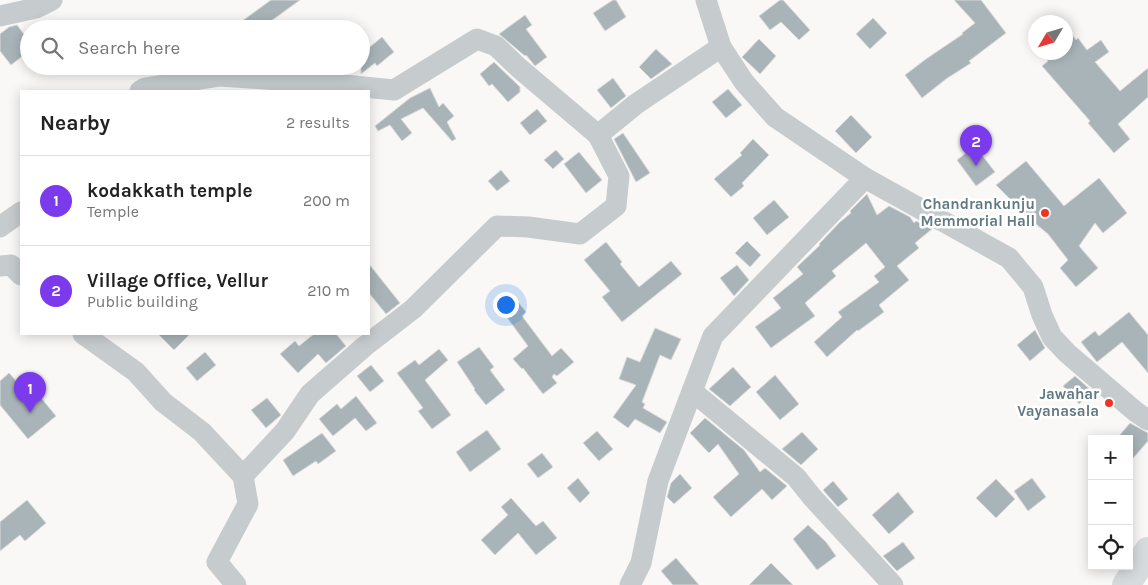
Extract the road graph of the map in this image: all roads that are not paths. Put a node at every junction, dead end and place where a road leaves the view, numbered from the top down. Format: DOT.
graph roads {
  1 [pos="52,0"];
  2 [pos="706,0"];
  3 [pos="0,16"];
  4 [pos="721,47"];
  5 [pos="142,90"];
  6 [pos="598,135"];
  7 [pos="865,178"];
  8 [pos="20,213"];
  9 [pos="0,227"];
  10 [pos="0,266"];
  11 [pos="20,274"];
  12 [pos="84,335"];
  13 [pos="692,391"];
  14 [pos="1148,420"];
  15 [pos="243,476"];
  16 [pos="1148,551"];
  17 [pos="1132,583"];
  18 [pos="236,585"];
  19 [pos="630,585"];
  20 [pos="893,585"];
  1 -- 3 [label="street"];
  2 -- 4 [label="street"];
  4 -- 6 [label="street"];
  4 -- 7 [label="street"];
  5 -- 6 [label="street"];
  6 -- 15 [label="street"];
  7 -- 13 [label="street"];
  7 -- 14 [label="street"];
  8 -- 9 [label="street"];
  10 -- 11 [label="street"];
  12 -- 15 [label="street"];
  13 -- 19 [label="street"];
  13 -- 20 [label="street"];
  15 -- 18 [label="street"];
  16 -- 17 [label="highway"];
}
